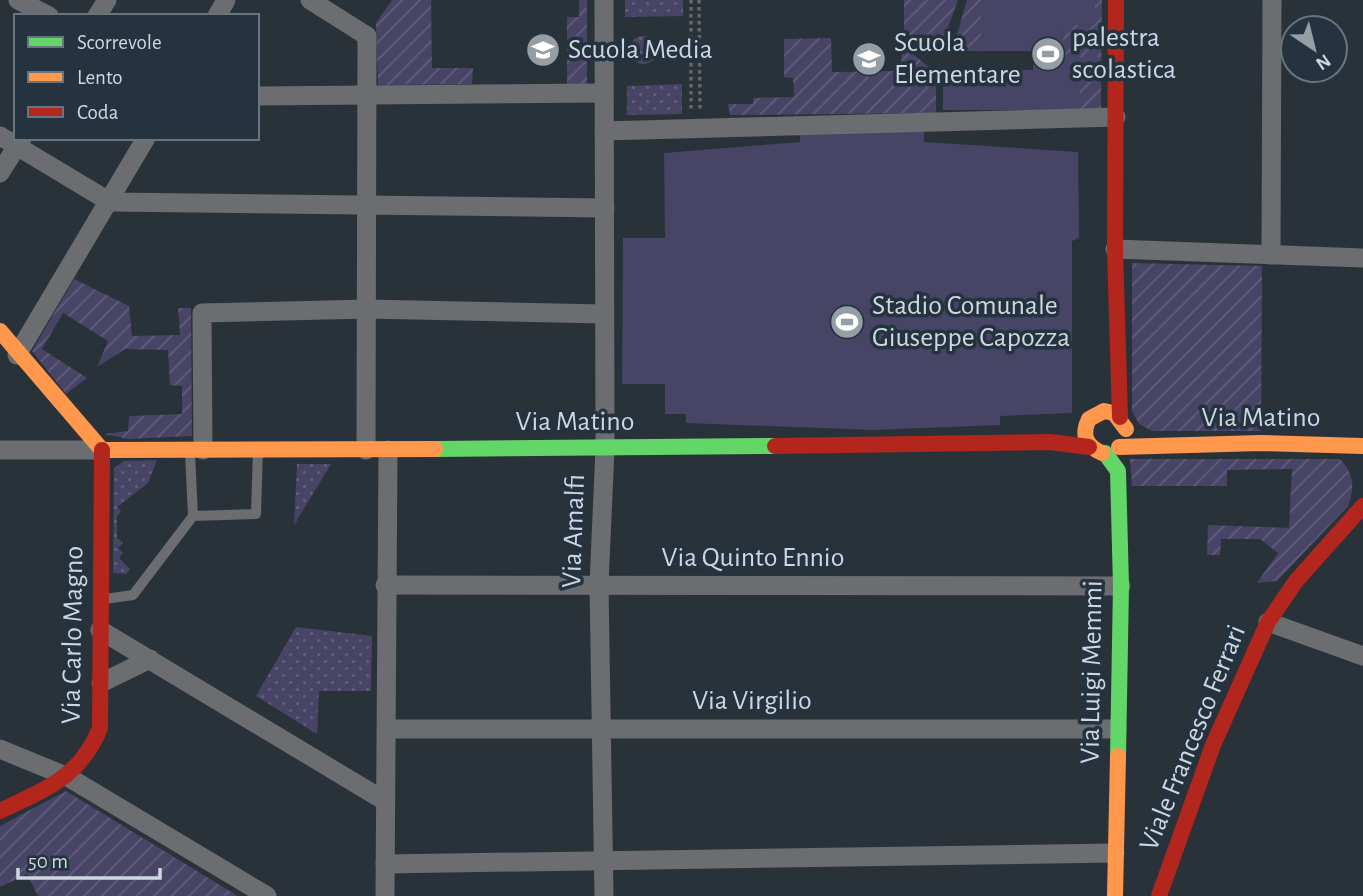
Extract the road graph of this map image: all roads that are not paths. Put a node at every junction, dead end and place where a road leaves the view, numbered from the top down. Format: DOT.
graph roads {
  1 [pos="18,0"];
  2 [pos="310,0"];
  3 [pos="604,0"];
  4 [pos="1116,0"];
  5 [pos="1272,0"];
  6 [pos="45,14"];
  7 [pos="602,93"];
  8 [pos="259,96"];
  9 [pos="367,96"];
  10 [pos="1116,117"];
  11 [pos="604,131"];
  12 [pos="13,140"];
  13 [pos="145,140"];
  14 [pos="0,173"];
  15 [pos="110,202"];
  16 [pos="367,203"];
  17 [pos="605,208"];
  18 [pos="1115,249"];
  19 [pos="1271,255"];
  20 [pos="1363,258"];
  21 [pos="367,309"];
  22 [pos="604,314"];
  23 [pos="0,331"];
  24 [pos="17,355"];
  25 [pos="1117,369"];
  26 [pos="1090,417"];
  27 [pos="1123,423"];
  28 [pos="1050,442"];
  29 [pos="1159,444"];
  30 [pos="1363,446"];
  31 [pos="1089,447"];
  32 [pos="605,449"];
  33 [pos="0,450"];
  34 [pos="102,450"];
  35 [pos="196,450"];
  36 [pos="258,450"];
  37 [pos="366,450"];
  38 [pos="388,450"];
  39 [pos="1112,450"];
  40 [pos="1363,501"];
  41 [pos="194,516"];
  42 [pos="385,584"];
  43 [pos="598,585"];
  44 [pos="1121,586"];
  45 [pos="101,600"];
  46 [pos="1268,622"];
  47 [pos="100,630"];
  48 [pos="1363,656"];
  49 [pos="150,659"];
  50 [pos="101,683"];
  51 [pos="387,729"];
  52 [pos="603,729"];
  53 [pos="1117,729"];
  54 [pos="0,749"];
  55 [pos="68,777"];
  56 [pos="385,801"];
  57 [pos="0,811"];
  58 [pos="1115,853"];
  59 [pos="605,863"];
  60 [pos="385,864"];
  61 [pos="267,896"];
  62 [pos="385,896"];
  63 [pos="604,896"];
  64 [pos="1115,896"];
  65 [pos="1159,896"];
  1 -- 6 [label="street"];
  2 -- 9 [label="street"];
  3 -- 7 [label="street, Via Amalfi"];
  4 -- 10 [label="street"];
  5 -- 19 [label="street"];
  7 -- 9 [label="street"];
  7 -- 11 [label="street, Via Amalfi"];
  8 -- 9 [label="street"];
  9 -- 16 [label="street"];
  10 -- 11 [label="street"];
  10 -- 18 [label="street"];
  11 -- 17 [label="street, Via Amalfi"];
  12 -- 14 [label="street"];
  12 -- 15 [label="street"];
  13 -- 15 [label="street"];
  15 -- 16 [label="street"];
  15 -- 24 [label="street"];
  16 -- 17 [label="street"];
  16 -- 21 [label="street"];
  17 -- 22 [label="street, Via Amalfi"];
  18 -- 19 [label="street"];
  18 -- 25 [label="street"];
  19 -- 20 [label="street"];
  21 -- 22 [label="street"];
  21 -- 35 [label="street"];
  21 -- 37 [label="street"];
  22 -- 32 [label="street, Via Amalfi"];
  23 -- 24 [label="street"];
  24 -- 34 [label="street"];
  25 -- 26 [label="street"];
  25 -- 27 [label="street"];
  26 -- 27 [label="street"];
  26 -- 28 [label="street, Via Matino"];
  26 -- 31 [label="street"];
  27 -- 29 [label="street, Via Matino"];
  27 -- 39 [label="street"];
  28 -- 31 [label="street, Via Matino"];
  28 -- 32 [label="street, Via Matino"];
  29 -- 30 [label="street, Via Matino"];
  29 -- 39 [label="street, Via Matino"];
  31 -- 39 [label="street"];
  32 -- 38 [label="street, Via Matino"];
  32 -- 43 [label="street, Via Amalfi"];
  33 -- 34 [label="street"];
  34 -- 35 [label="street, Via Matino"];
  34 -- 45 [label="street, Via Carlo Magno"];
  35 -- 36 [label="street, Via Matino"];
  35 -- 41 [label="lane"];
  36 -- 37 [label="street, Via Matino"];
  36 -- 41 [label="lane"];
  37 -- 38 [label="street, Via Matino"];
  38 -- 42 [label="street"];
  39 -- 44 [label="street, Via Luigi Memmi"];
  40 -- 46 [label="street, Viale Francesco Ferrari"];
  41 -- 45 [label="lane"];
  42 -- 43 [label="street, Via Quinto Ennio"];
  42 -- 51 [label="street"];
  43 -- 44 [label="street, Via Quinto Ennio"];
  43 -- 52 [label="street, Via Amalfi"];
  44 -- 53 [label="street, Via Luigi Memmi"];
  45 -- 47 [label="street, Via Carlo Magno"];
  46 -- 48 [label="street"];
  46 -- 65 [label="street, Viale Francesco Ferrari"];
  47 -- 49 [label="street"];
  47 -- 50 [label="street, Via Carlo Magno"];
  49 -- 50 [label="street"];
  49 -- 56 [label="street"];
  50 -- 55 [label="street, Via Carlo Magno"];
  51 -- 52 [label="street, Via Virgilio"];
  51 -- 56 [label="street"];
  52 -- 53 [label="street, Via Virgilio"];
  52 -- 59 [label="street, Via Amalfi"];
  53 -- 58 [label="street, Via Luigi Memmi"];
  54 -- 55 [label="street"];
  55 -- 57 [label="street, Via Carlo Magno"];
  55 -- 61 [label="street"];
  56 -- 60 [label="street"];
  58 -- 59 [label="street"];
  58 -- 64 [label="street, Via Luigi Memmi"];
  59 -- 60 [label="street"];
  59 -- 63 [label="street, Via Amalfi"];
  60 -- 62 [label="street"];
}
